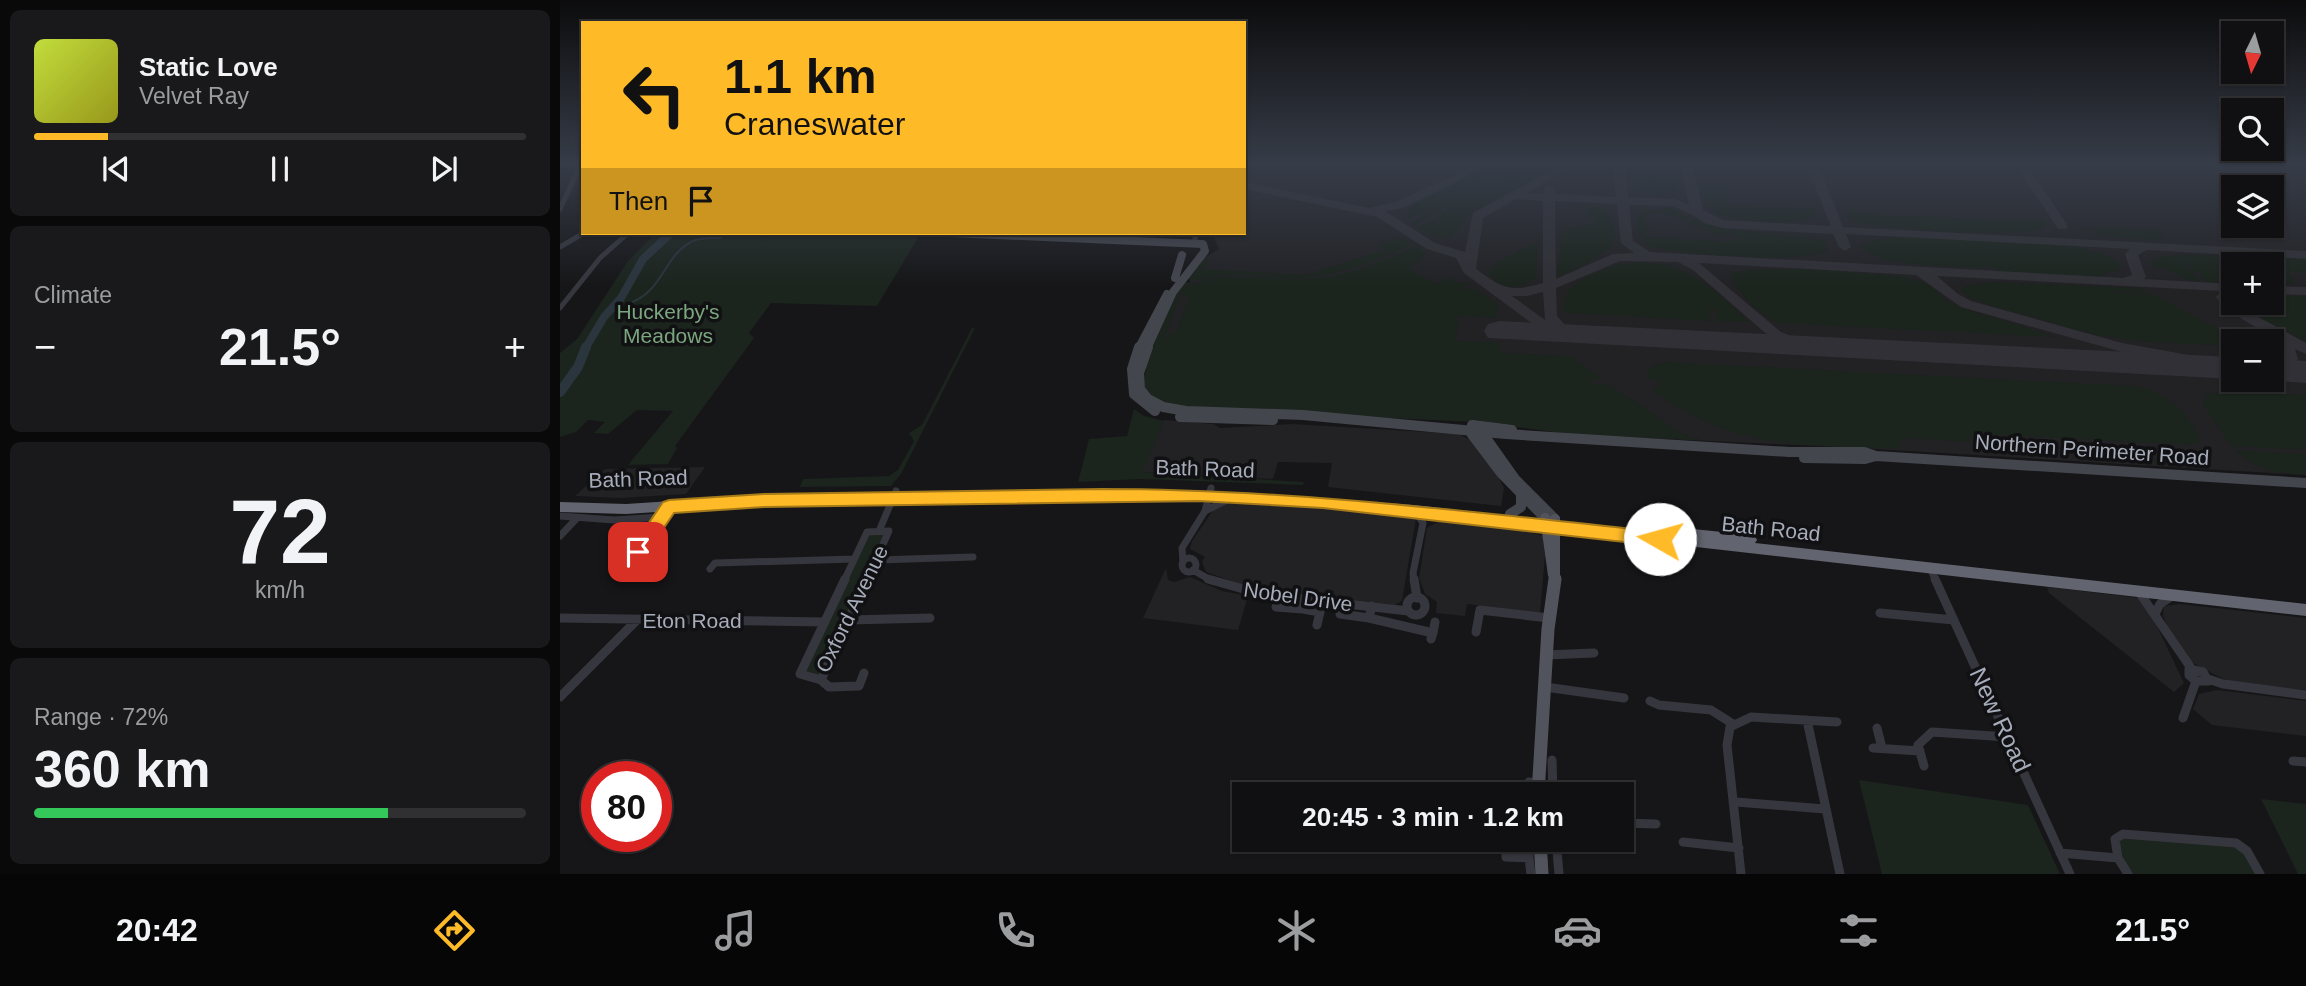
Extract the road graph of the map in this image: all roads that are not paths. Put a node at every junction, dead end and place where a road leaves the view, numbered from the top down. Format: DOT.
graph roads {
  1 [pos="581,235"];
  2 [pos="617,235"];
  3 [pos="1022,235"];
  4 [pos="1194,238"];
  5 [pos="1160,243"];
  6 [pos="560,247"];
  7 [pos="1181,254"];
  8 [pos="1200,256"];
  9 [pos="560,308"];
  10 [pos="1309,418"];
  11 [pos="1468,428"];
  12 [pos="1486,429"];
  13 [pos="1519,433"];
  14 [pos="1506,434"];
  15 [pos="1486,445"];
  16 [pos="2306,482"];
  17 [pos="895,494"];
  18 [pos="1521,494"];
  19 [pos="1209,495"];
  20 [pos="1237,497"];
  21 [pos="560,501"];
  22 [pos="560,508"];
  23 [pos="668,508"];
  24 [pos="1415,510"];
  25 [pos="1205,511"];
  26 [pos="1440,513"];
  27 [pos="1510,514"];
  28 [pos="560,516"];
  29 [pos="577,518"];
  30 [pos="1423,523"];
  31 [pos="1551,523"];
  32 [pos="1576,529"];
  33 [pos="879,531"];
  34 [pos="560,536"];
  35 [pos="1557,543"];
  36 [pos="638,552"];
  37 [pos="973,557"];
  38 [pos="854,559"];
  39 [pos="877,560"];
  40 [pos="1930,567"];
  41 [pos="710,569"];
  42 [pos="1553,575"];
  43 [pos="2137,590"];
  44 [pos="2175,595"];
  45 [pos="1417,598"];
  46 [pos="1306,599"];
  47 [pos="2306,602"];
  48 [pos="1276,607"];
  49 [pos="1372,607"];
  50 [pos="1303,609"];
  51 [pos="2306,610"];
  52 [pos="1408,611"];
  53 [pos="2156,612"];
  54 [pos="1880,613"];
  55 [pos="1340,614"];
  56 [pos="560,618"];
  57 [pos="930,618"];
  58 [pos="1369,618"];
  59 [pos="1549,618"];
  60 [pos="849,620"];
  61 [pos="1954,620"];
  62 [pos="636,621"];
  63 [pos="824,622"];
  64 [pos="1435,622"];
  65 [pos="1317,625"];
  66 [pos="1476,632"];
  67 [pos="1594,653"];
  68 [pos="1546,655"];
  69 [pos="2191,668"];
  70 [pos="864,673"];
  71 [pos="2208,679"];
  72 [pos="821,681"];
  73 [pos="2196,681"];
  74 [pos="1544,687"];
  75 [pos="2306,695"];
  76 [pos="560,697"];
  77 [pos="1624,698"];
  78 [pos="1650,701"];
  79 [pos="2183,718"];
  80 [pos="1807,720"];
  81 [pos="1837,722"];
  82 [pos="1732,724"];
  83 [pos="1877,728"];
  84 [pos="2008,737"];
  85 [pos="1920,751"];
  86 [pos="2293,761"];
  87 [pos="2306,762"];
  88 [pos="1548,764"];
  89 [pos="1924,766"];
  90 [pos="1541,782"];
  91 [pos="1551,782"];
  92 [pos="1736,802"];
  93 [pos="1825,809"];
  94 [pos="1634,823"];
  95 [pos="1656,824"];
  96 [pos="1683,842"];
  97 [pos="1739,848"];
  98 [pos="1506,852"];
  99 [pos="2060,853"];
  100 [pos="2118,858"];
  101 [pos="1542,865"];
  102 [pos="1531,874"];
  103 [pos="1559,874"];
  104 [pos="1741,874"];
  105 [pos="1840,874"];
  106 [pos="2070,874"];
  107 [pos="2128,874"];
  108 [pos="2260,874"];
  1 -- 6 [label="street"];
  2 -- 9 [label="street"];
  3 -- 5 [label="street"];
  4 -- 5 [label="street"];
  4 -- 7 [label="street"];
  4 -- 8 [label="street"];
  5 -- 7 [label="street"];
  7 -- 8 [label="street"];
  7 -- 10 [label="street, Northern Perimeter Road"];
  8 -- 10 [label="street, Northern Perimeter Road"];
  10 -- 11 [label="street, Northern Perimeter Road"];
  11 -- 12 [label="street, Northern Perimeter Road"];
  11 -- 15 [label="street"];
  12 -- 13 [label="street, Northern Perimeter Road"];
  12 -- 14 [label="street, Northern Perimeter Road"];
  12 -- 15 [label="street"];
  13 -- 14 [label="street, Northern Perimeter Road"];
  13 -- 16 [label="street, Northern Perimeter Road"];
  14 -- 15 [label="street"];
  15 -- 18 [label="street"];
  15 -- 31 [label="street"];
  17 -- 19 [label="highway, Bath Road"];
  17 -- 23 [label="highway, Bath Road"];
  17 -- 33 [label="street, Oxford Avenue"];
  18 -- 27 [label="street"];
  18 -- 31 [label="street"];
  19 -- 20 [label="highway, Bath Road"];
  19 -- 25 [label="street"];
  19 -- 27 [label="highway, Bath Road"];
  20 -- 24 [label="highway, Bath Road"];
  20 -- 25 [label="street"];
  21 -- 23 [label="highway, Bath Road"];
  22 -- 23 [label="highway, Bath Road"];
  23 -- 29 [label="street"];
  23 -- 36 [label="street"];
  24 -- 26 [label="highway, Bath Road"];
  24 -- 30 [label="street"];
  25 -- 46 [label="street, Nobel Drive"];
  26 -- 30 [label="street"];
  26 -- 31 [label="highway, Bath Road"];
  27 -- 31 [label="highway, Bath Road"];
  28 -- 29 [label="street"];
  29 -- 34 [label="street"];
  30 -- 45 [label="street"];
  31 -- 32 [label="highway, Bath Road"];
  31 -- 35 [label="main road"];
  31 -- 42 [label="main road"];
  31 -- 47 [label="highway, Bath Road"];
  32 -- 35 [label="main road"];
  32 -- 40 [label="highway, Bath Road"];
  33 -- 38 [label="street, Oxford Avenue"];
  33 -- 39 [label="street, Oxford Avenue"];
  35 -- 42 [label="main road"];
  37 -- 39 [label="street"];
  38 -- 41 [label="street"];
  38 -- 63 [label="street, Oxford Avenue"];
  39 -- 60 [label="street, Oxford Avenue"];
  40 -- 43 [label="highway, Bath Road"];
  40 -- 61 [label="street, New Road"];
  42 -- 59 [label="main road"];
  43 -- 44 [label="highway, Bath Road"];
  43 -- 53 [label="street"];
  44 -- 51 [label="highway, Bath Road"];
  44 -- 53 [label="street"];
  45 -- 52 [label="street"];
  45 -- 52 [label="street"];
  46 -- 49 [label="street, Nobel Drive"];
  46 -- 50 [label="street"];
  48 -- 50 [label="street"];
  49 -- 52 [label="street, Nobel Drive"];
  49 -- 58 [label="street"];
  50 -- 65 [label="street"];
  53 -- 69 [label="street"];
  54 -- 61 [label="street"];
  55 -- 58 [label="street"];
  56 -- 62 [label="street, Eton Road"];
  57 -- 60 [label="street"];
  58 -- 64 [label="street"];
  59 -- 66 [label="street"];
  59 -- 68 [label="main road"];
  60 -- 72 [label="street, Oxford Avenue"];
  61 -- 84 [label="street, New Road"];
  62 -- 63 [label="street, Eton Road"];
  62 -- 76 [label="street"];
  63 -- 72 [label="street, Oxford Avenue"];
  67 -- 68 [label="street"];
  68 -- 74 [label="main road"];
  69 -- 71 [label="street"];
  69 -- 73 [label="street"];
  70 -- 72 [label="street"];
  71 -- 73 [label="street"];
  71 -- 75 [label="street"];
  73 -- 79 [label="street"];
  74 -- 77 [label="street"];
  74 -- 88 [label="main road"];
  78 -- 82 [label="street"];
  80 -- 81 [label="street"];
  80 -- 82 [label="street"];
  80 -- 93 [label="street"];
  82 -- 92 [label="street"];
  83 -- 85 [label="street"];
  84 -- 85 [label="street"];
  84 -- 99 [label="street, New Road"];
  85 -- 89 [label="street"];
  86 -- 87 [label="street"];
  88 -- 90 [label="main road"];
  88 -- 91 [label="street"];
  92 -- 93 [label="street"];
  92 -- 97 [label="street"];
  93 -- 105 [label="street"];
  94 -- 95 [label="street"];
  96 -- 97 [label="street"];
  97 -- 104 [label="street"];
  98 -- 101 [label="street"];
  99 -- 100 [label="street"];
  99 -- 106 [label="street, New Road"];
  100 -- 107 [label="street"];
  100 -- 108 [label="street"];
  101 -- 102 [label="street"];
  101 -- 102 [label="street"];
  101 -- 103 [label="street"];
}
